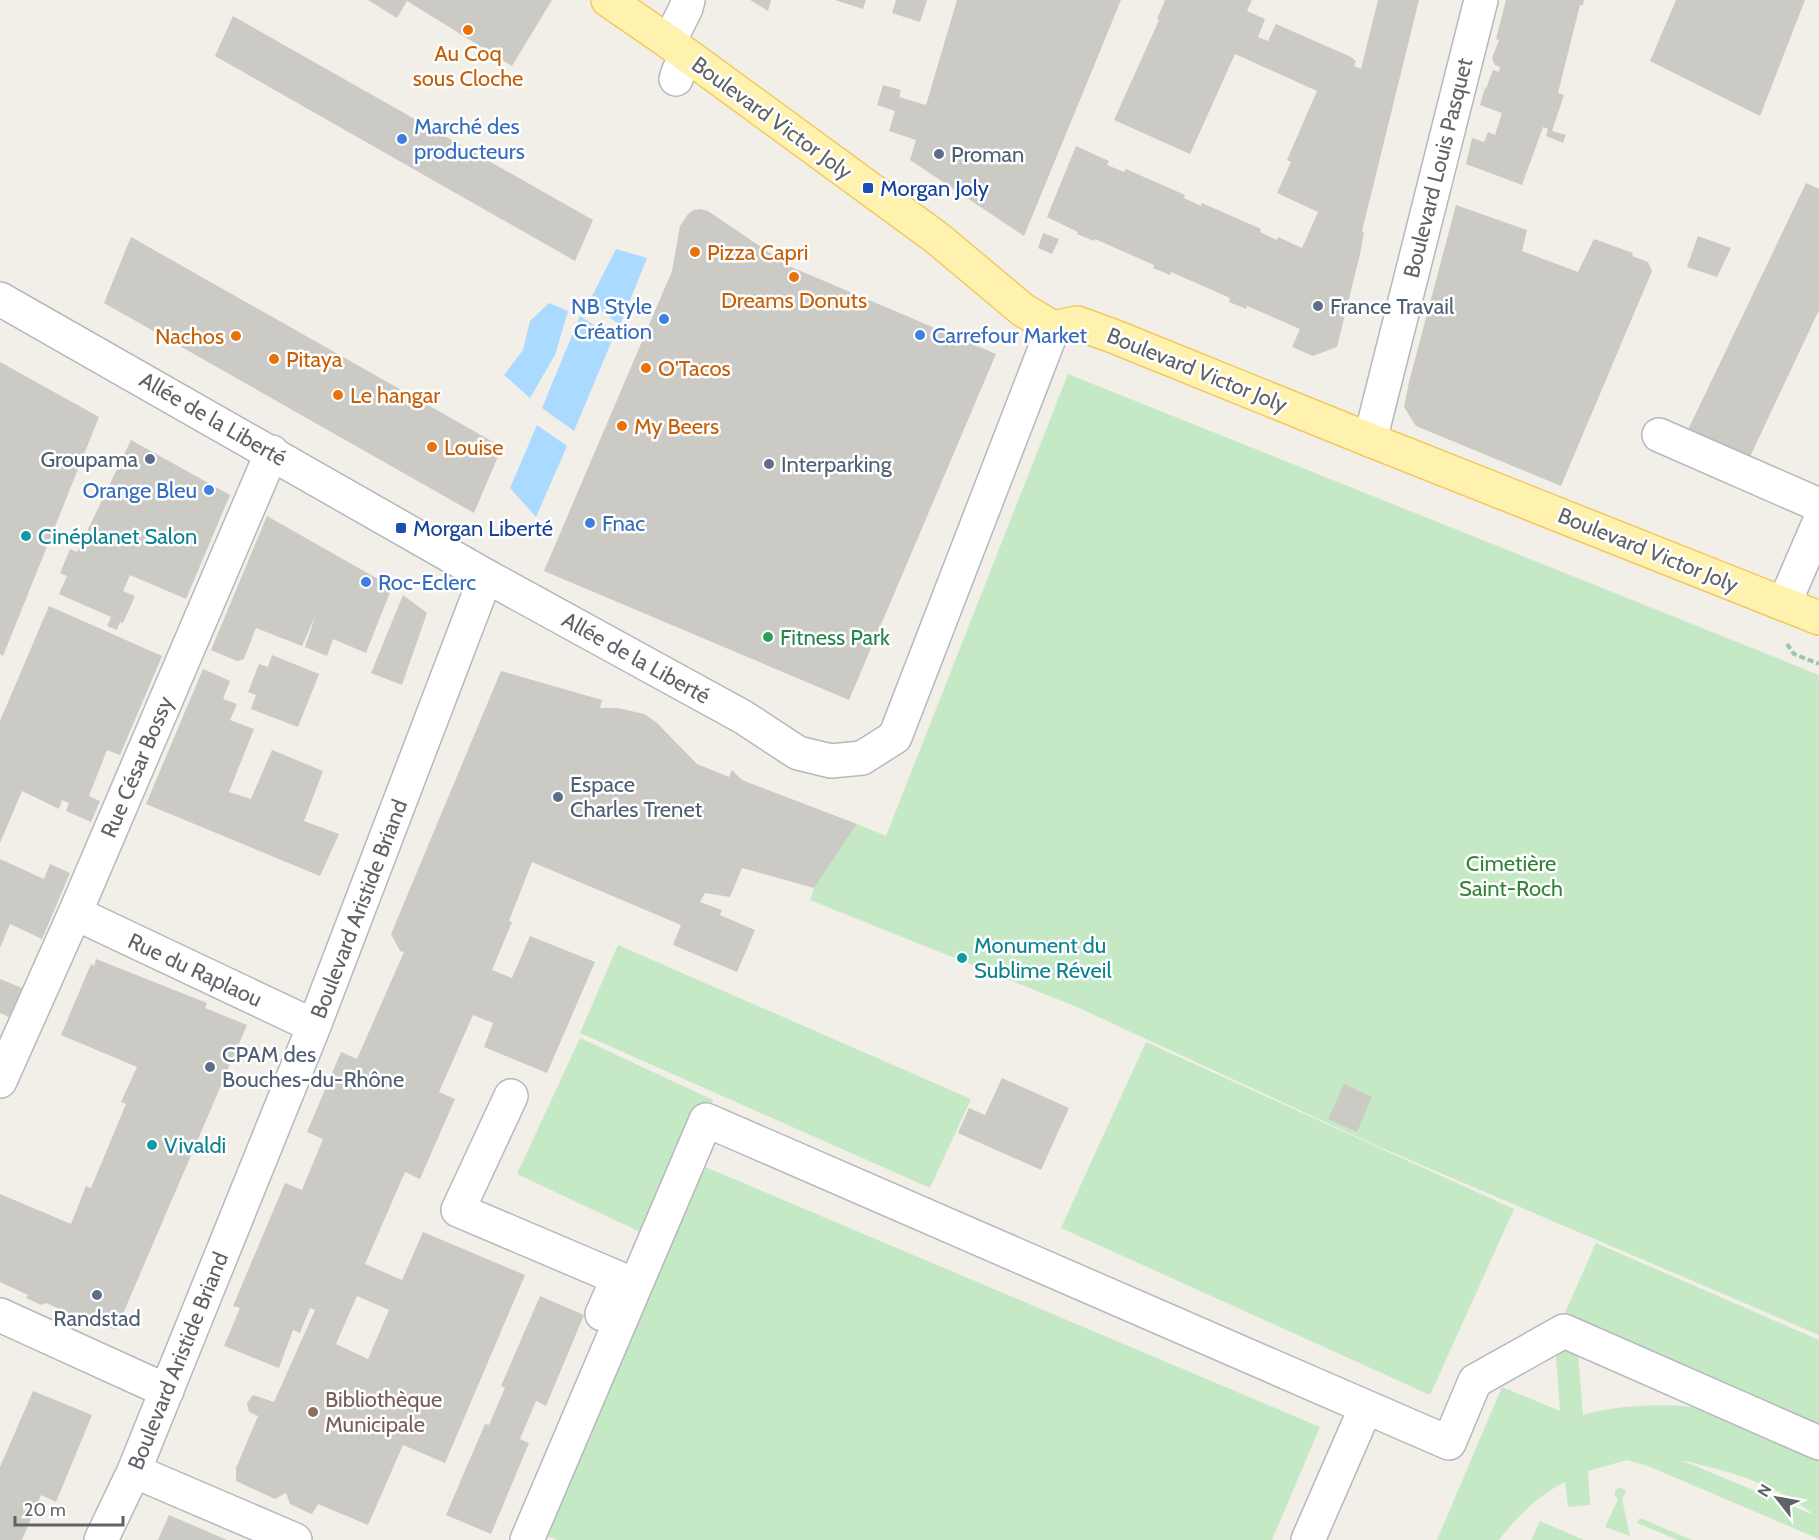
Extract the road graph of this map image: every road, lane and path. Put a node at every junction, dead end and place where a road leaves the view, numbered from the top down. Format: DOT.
graph roads {
  1 [pos="608,0"];
  2 [pos="688,0"];
  3 [pos="1480,0"];
  4 [pos="678,59"];
  5 [pos="0,298"];
  6 [pos="1053,328"];
  7 [pos="1659,435"];
  8 [pos="1370,440"];
  9 [pos="272,452"];
  10 [pos="1819,506"];
  11 [pos="1819,523"];
  12 [pos="486,576"];
  13 [pos="1784,604"];
  14 [pos="1819,618"];
  15 [pos="75,913"];
  16 [pos="314,1026"];
  17 [pos="0,1081"];
  18 [pos="511,1096"];
  19 [pos="0,1315"];
  20 [pos="167,1391"];
  21 [pos="1366,1407"];
  22 [pos="1819,1443"];
  23 [pos="134,1471"];
  24 [pos="101,1540"];
  25 [pos="295,1540"];
  26 [pos="507,1540"];
  27 [pos="527,1540"];
  28 [pos="1308,1540"];
  1 -- 4 [label="main road, Boulevard Victor Joly"];
  2 -- 4 [label="street"];
  3 -- 8 [label="street, Boulevard Louis Pasquet"];
  4 -- 6 [label="main road, Boulevard Victor Joly"];
  5 -- 9 [label="street, Allée de la Liberté"];
  6 -- 8 [label="main road, Boulevard Victor Joly"];
  6 -- 12 [label="street, Allée de la Liberté"];
  7 -- 10 [label="street"];
  8 -- 13 [label="main road, Boulevard Victor Joly"];
  9 -- 12 [label="street, Allée de la Liberté"];
  9 -- 15 [label="street, Rue César Bossy"];
  11 -- 13 [label="street"];
  12 -- 16 [label="street, Boulevard Aristide Briand"];
  13 -- 14 [label="main road, Boulevard Victor Joly"];
  15 -- 16 [label="street, Rue du Raplaou"];
  15 -- 17 [label="street, Rue César Bossy"];
  16 -- 20 [label="street, Boulevard Aristide Briand"];
  18 -- 26 [label="street"];
  19 -- 20 [label="street"];
  20 -- 23 [label="street, Boulevard Aristide Briand"];
  21 -- 22 [label="street"];
  21 -- 27 [label="street"];
  21 -- 28 [label="street"];
  23 -- 24 [label="street, Boulevard Aristide Briand"];
  23 -- 25 [label="street"];
}
